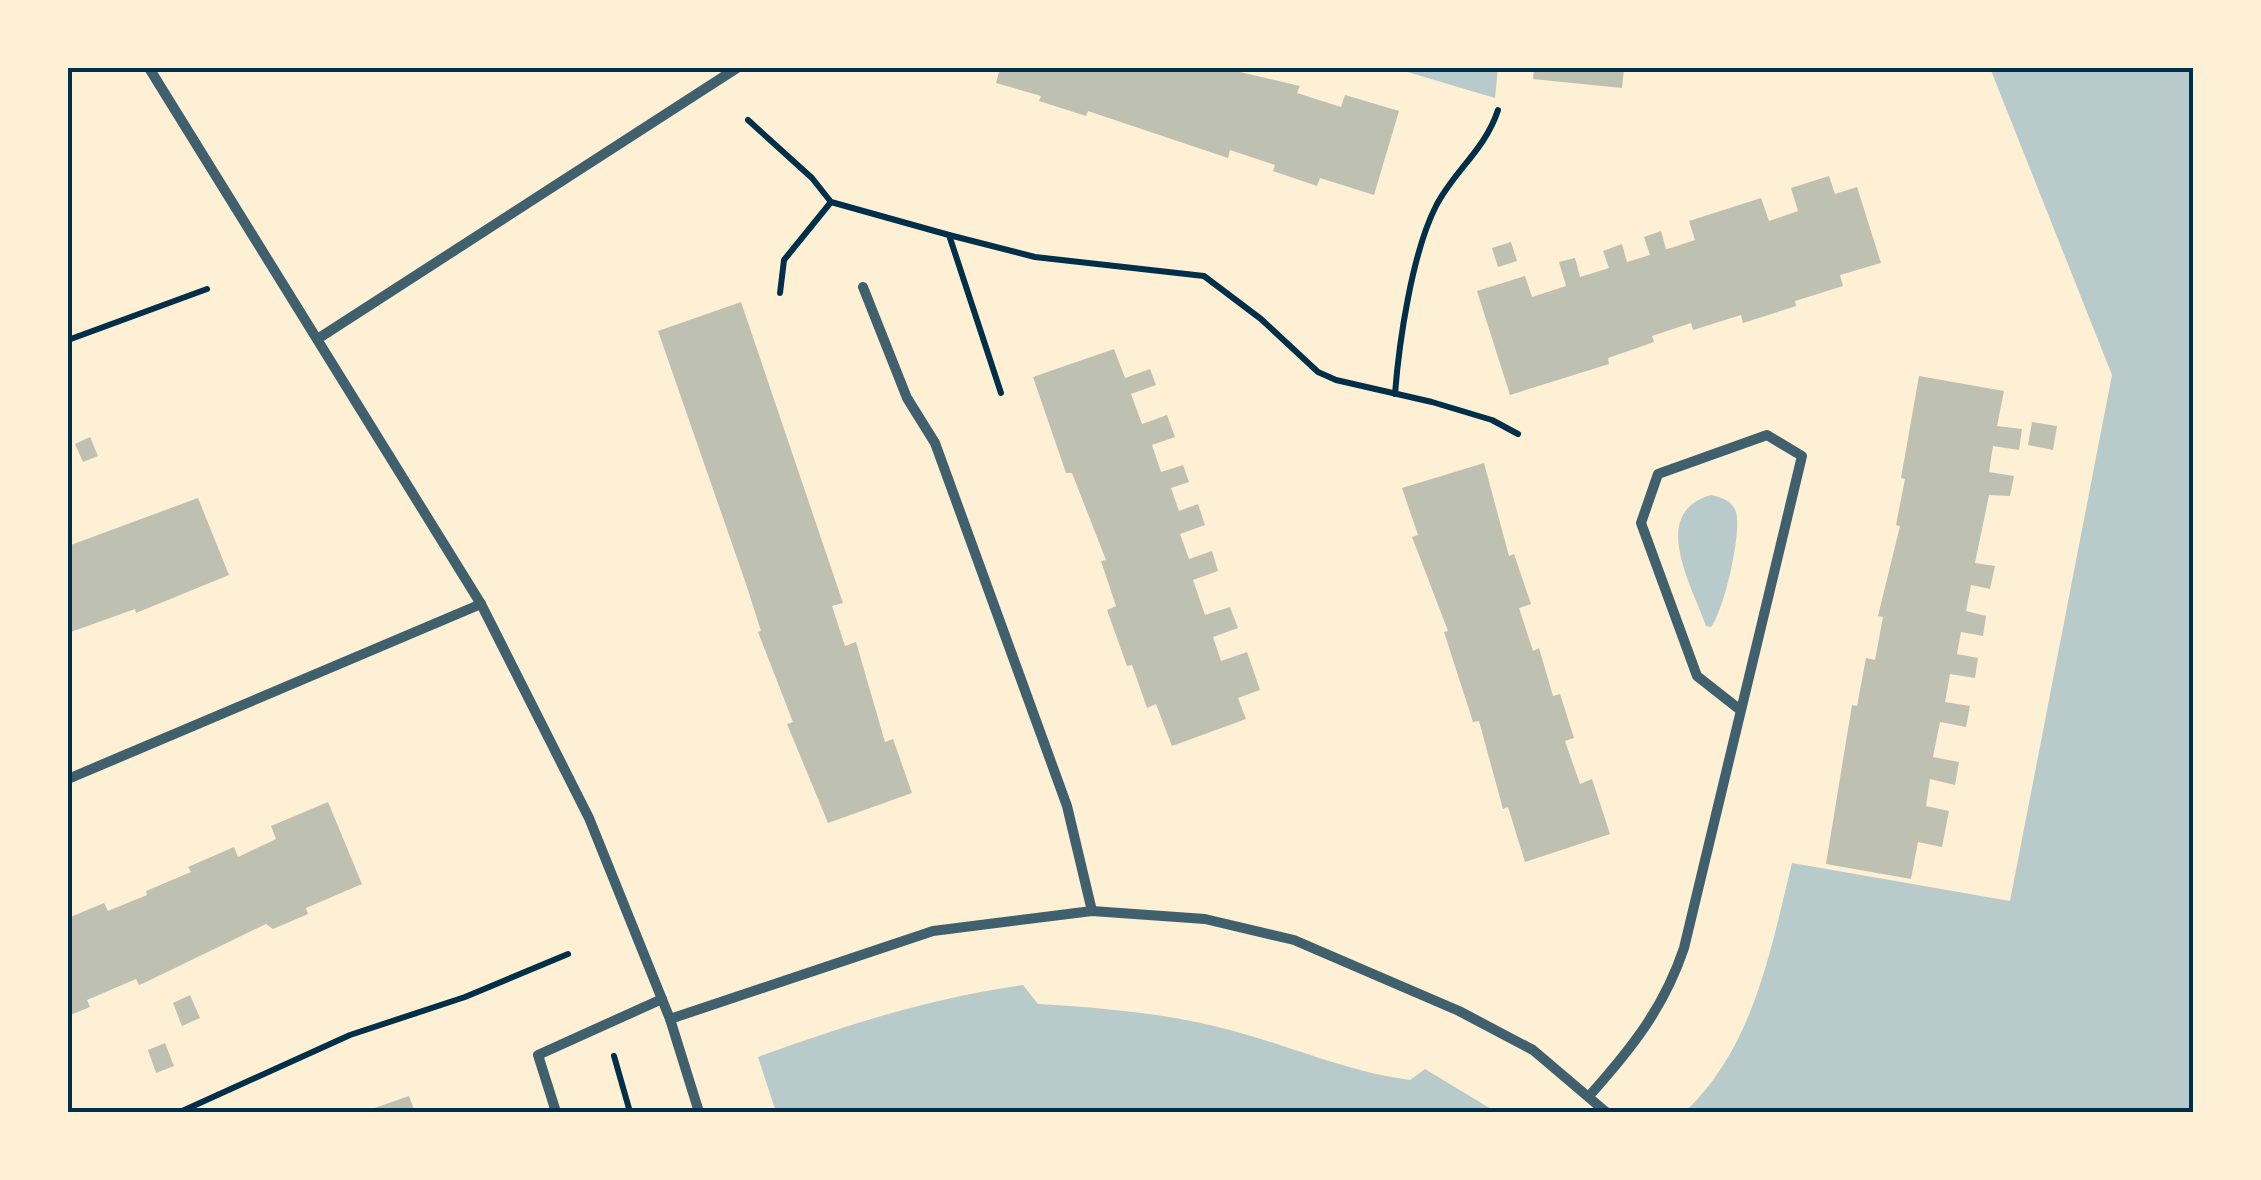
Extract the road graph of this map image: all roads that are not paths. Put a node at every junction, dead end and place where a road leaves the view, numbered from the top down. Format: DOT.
graph roads {
  1 [pos="149,68"];
  2 [pos="736,68"];
  3 [pos="863,287"];
  4 [pos="319,338"];
  5 [pos="481,604"];
  6 [pos="1740,709"];
  7 [pos="68,779"];
  8 [pos="1092,911"];
  9 [pos="662,999"];
  10 [pos="670,1020"];
  11 [pos="1590,1095"];
  12 [pos="556,1112"];
  13 [pos="699,1112"];
  14 [pos="1606,1112"];
  1 -- 4 [label="street"];
  2 -- 4 [label="street"];
  3 -- 8 [label="street"];
  4 -- 5 [label="street"];
  5 -- 7 [label="street"];
  5 -- 9 [label="street"];
  6 -- 6 [label="street"];
  6 -- 11 [label="street"];
  8 -- 10 [label="street"];
  8 -- 11 [label="street"];
  9 -- 10 [label="street"];
  9 -- 12 [label="street"];
  10 -- 13 [label="street"];
  11 -- 14 [label="street"];
}
